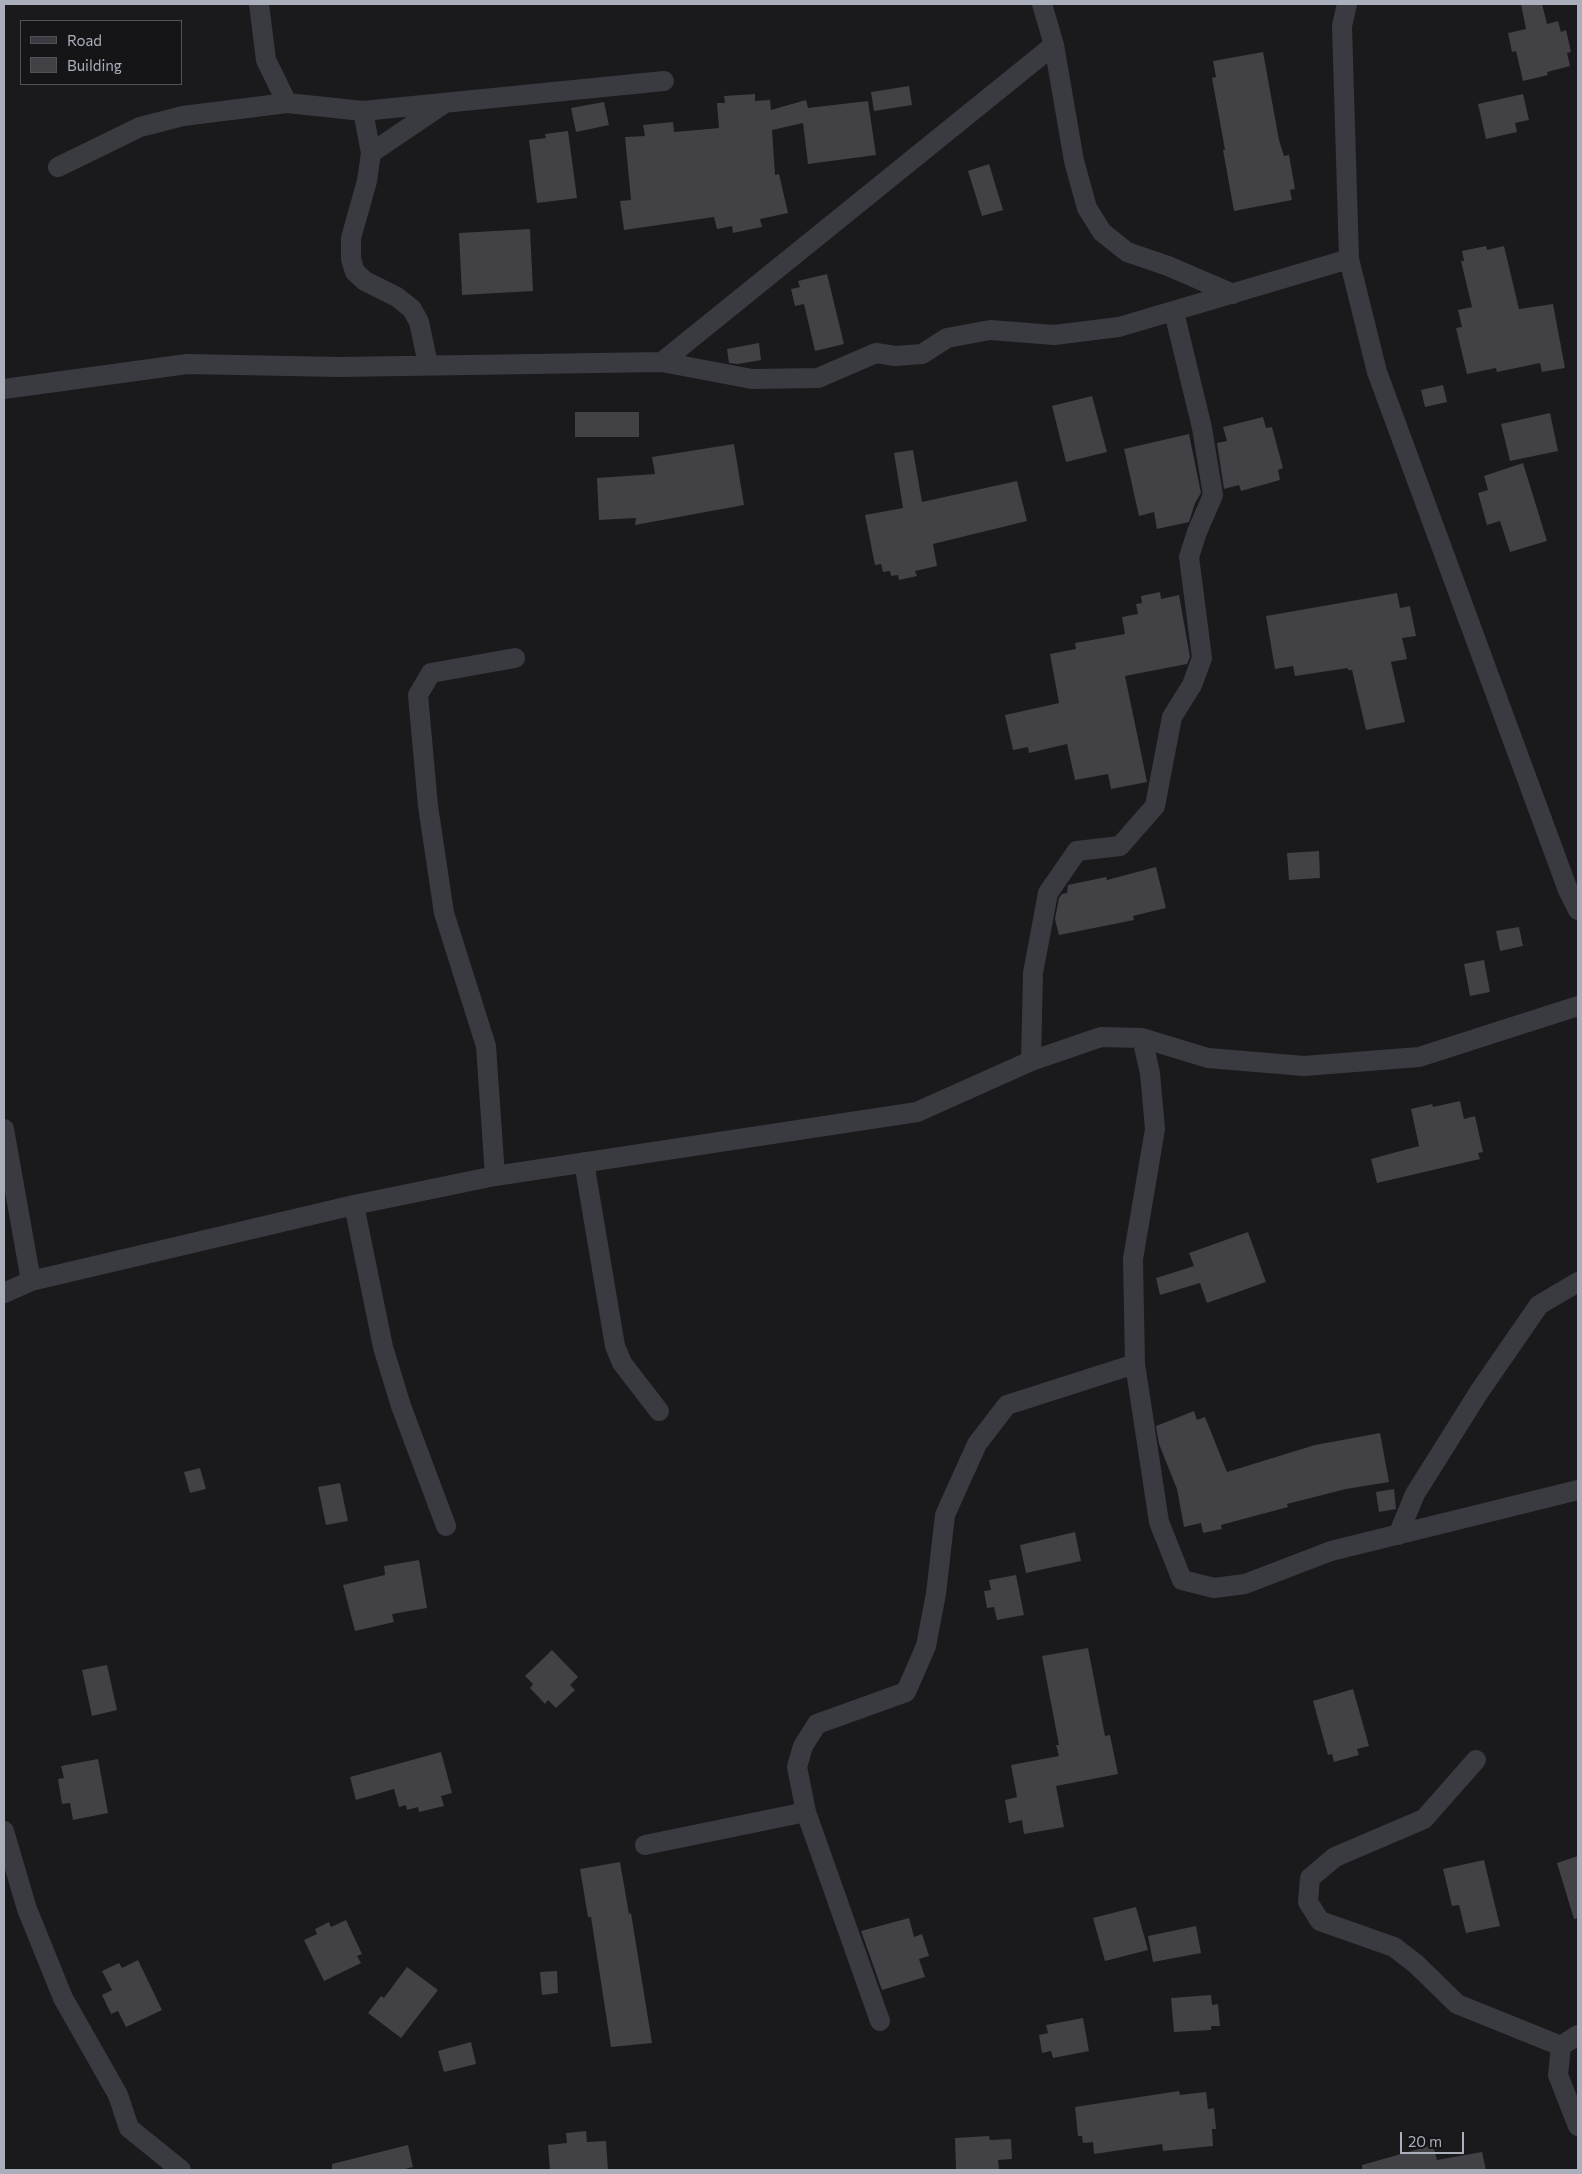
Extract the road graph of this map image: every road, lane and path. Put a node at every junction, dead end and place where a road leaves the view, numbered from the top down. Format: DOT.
graph roads {
  1 [pos="259,4"];
  2 [pos="1042,4"];
  3 [pos="1347,4"];
  4 [pos="1054,46"];
  5 [pos="664,81"];
  6 [pos="287,103"];
  7 [pos="444,103"];
  8 [pos="363,111"];
  9 [pos="371,153"];
  10 [pos="58,167"];
  11 [pos="1349,259"];
  12 [pos="1233,294"];
  13 [pos="1174,312"];
  14 [pos="662,362"];
  15 [pos="428,364"];
  16 [pos="4,390"];
  17 [pos="515,658"];
  18 [pos="1578,910"];
  19 [pos="1578,1006"];
  20 [pos="1142,1038"];
  21 [pos="1031,1061"];
  22 [pos="4,1129"];
  23 [pos="584,1162"];
  24 [pos="496,1176"];
  25 [pos="354,1205"];
  26 [pos="31,1281"];
  27 [pos="1578,1282"];
  28 [pos="4,1293"];
  29 [pos="1134,1364"];
  30 [pos="659,1411"];
  31 [pos="1578,1490"];
  32 [pos="446,1526"];
  33 [pos="1398,1535"];
  34 [pos="1476,1760"];
  35 [pos="806,1812"];
  36 [pos="4,1831"];
  37 [pos="645,1845"];
  38 [pos="880,2021"];
  39 [pos="1578,2035"];
  40 [pos="1561,2046"];
  41 [pos="1578,2126"];
  42 [pos="181,2170"];
  1 -- 6 [label="street"];
  2 -- 4 [label="street"];
  3 -- 11 [label="street"];
  4 -- 12 [label="street"];
  4 -- 14 [label="street"];
  5 -- 7 [label="street"];
  6 -- 8 [label="street"];
  6 -- 10 [label="street"];
  7 -- 8 [label="street"];
  7 -- 9 [label="street"];
  8 -- 9 [label="street"];
  9 -- 15 [label="street"];
  11 -- 12 [label="street"];
  11 -- 18 [label="street"];
  12 -- 13 [label="street"];
  13 -- 14 [label="street"];
  13 -- 21 [label="street"];
  14 -- 15 [label="street"];
  15 -- 16 [label="street"];
  17 -- 24 [label="street"];
  19 -- 20 [label="street"];
  20 -- 21 [label="street"];
  20 -- 29 [label="street"];
  21 -- 23 [label="street"];
  22 -- 26 [label="street"];
  23 -- 24 [label="street"];
  23 -- 30 [label="street"];
  24 -- 25 [label="street"];
  25 -- 26 [label="street"];
  25 -- 32 [label="street"];
  26 -- 28 [label="street"];
  27 -- 33 [label="street"];
  29 -- 33 [label="street"];
  29 -- 35 [label="street"];
  31 -- 33 [label="street"];
  34 -- 40 [label="street"];
  35 -- 37 [label="street"];
  35 -- 38 [label="street"];
  36 -- 42 [label="street"];
  39 -- 40 [label="street"];
  40 -- 41 [label="street"];
}
